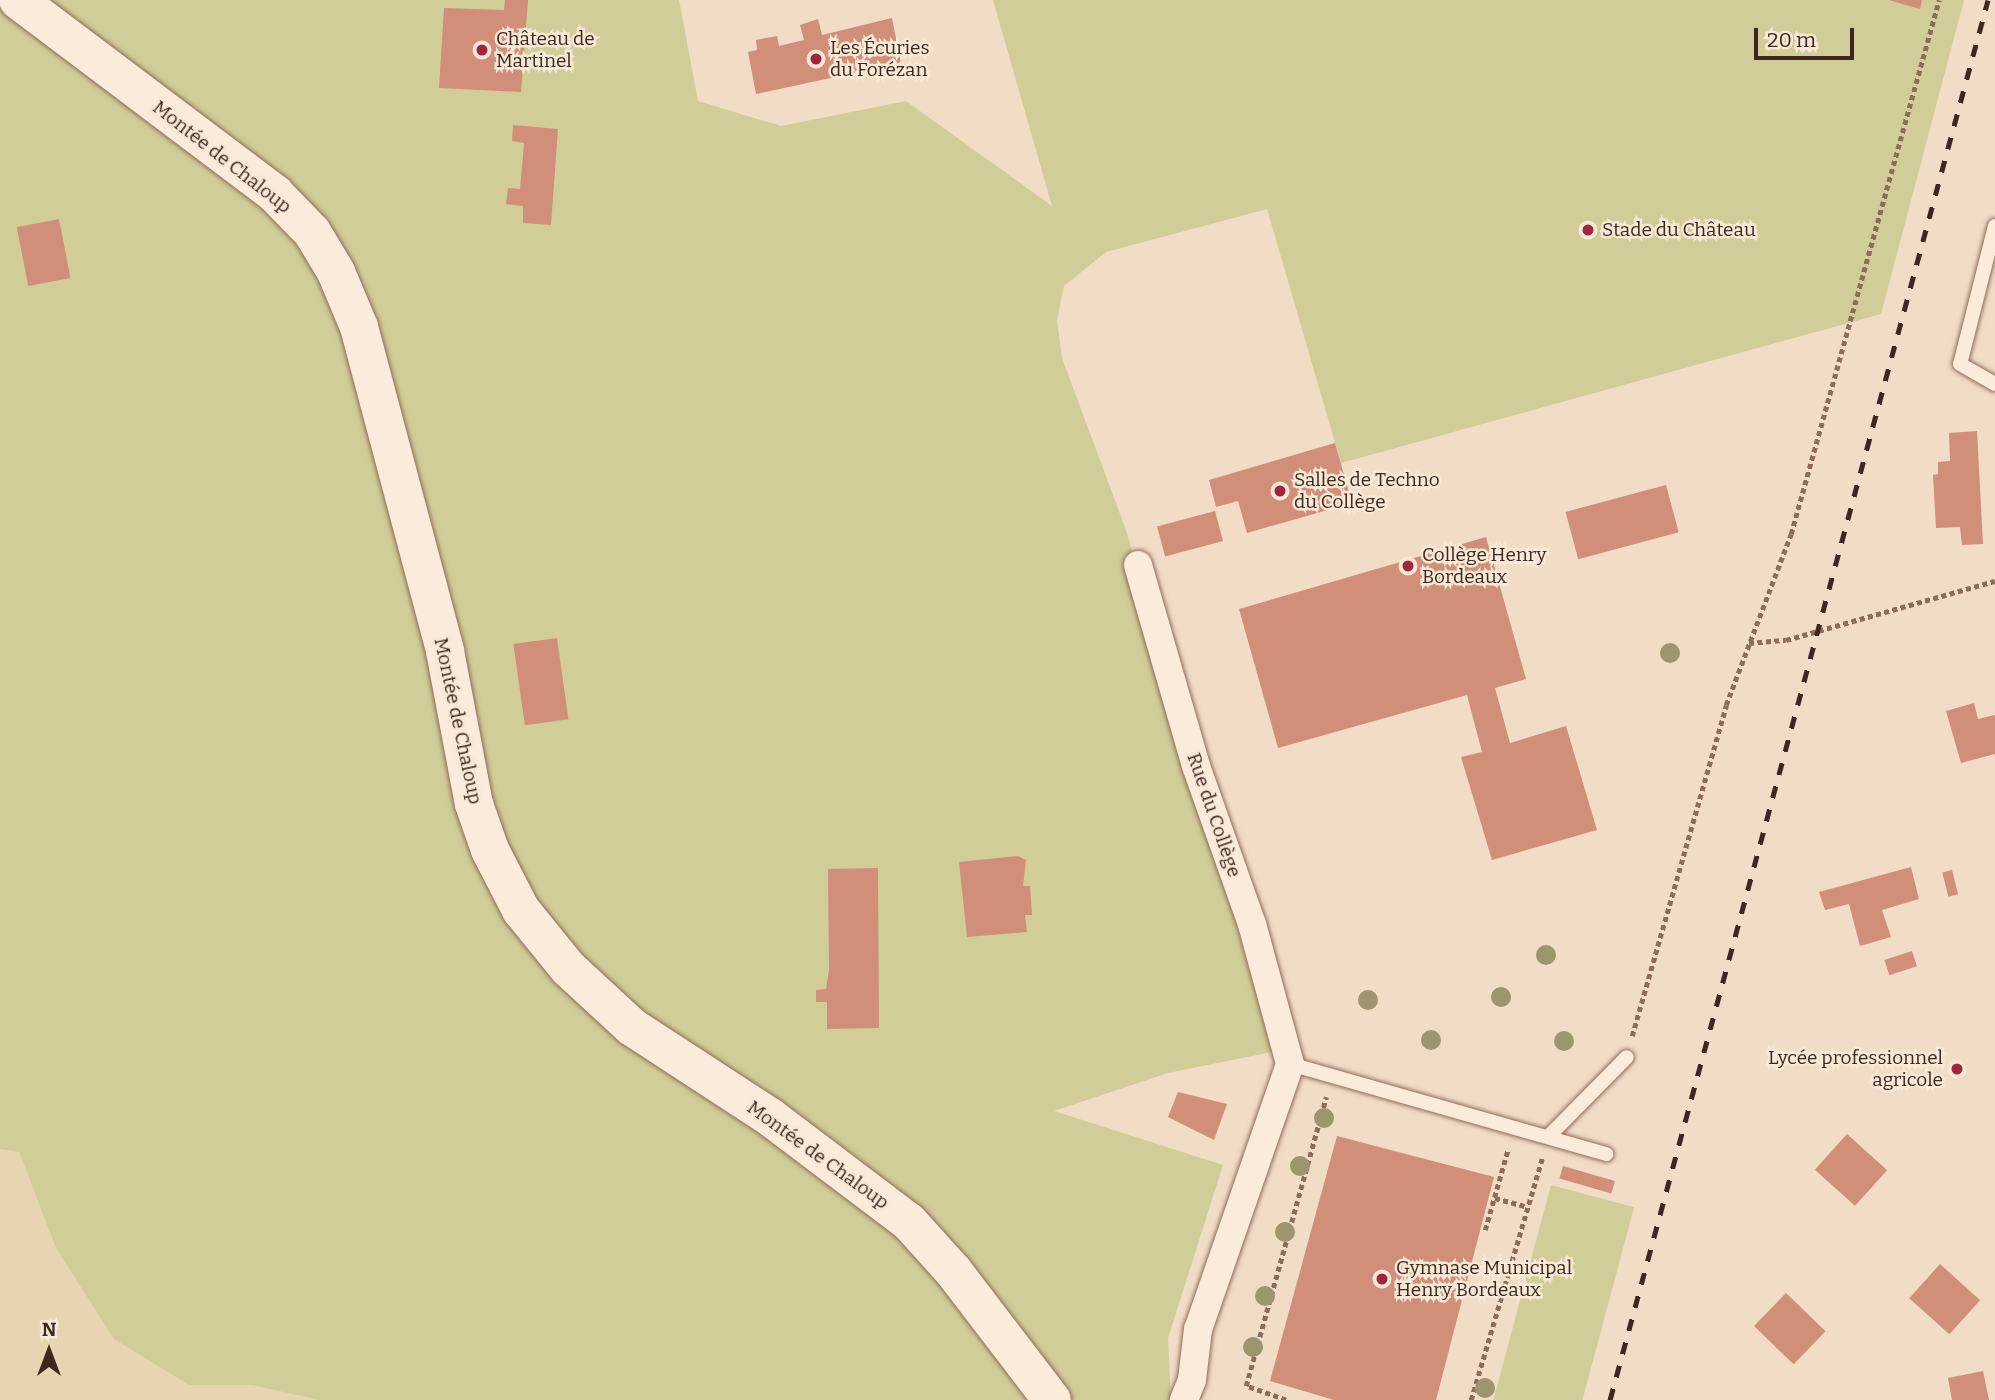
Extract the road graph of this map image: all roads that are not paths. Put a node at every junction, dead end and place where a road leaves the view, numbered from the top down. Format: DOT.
graph roads {
  1 [pos="18,0"];
  2 [pos="1995,226"];
  3 [pos="1995,384"];
  4 [pos="1138,565"];
  5 [pos="1626,1057"];
  6 [pos="1290,1064"];
  7 [pos="1548,1137"];
  8 [pos="1605,1154"];
  9 [pos="1052,1400"];
  10 [pos="1184,1400"];
  1 -- 9 [label="main road, Montée de Chaloup"];
  2 -- 3 [label="lane"];
  4 -- 6 [label="street, Rue du Collège"];
  5 -- 7 [label="lane"];
  6 -- 7 [label="lane"];
  6 -- 10 [label="street"];
  7 -- 8 [label="lane"];
}
